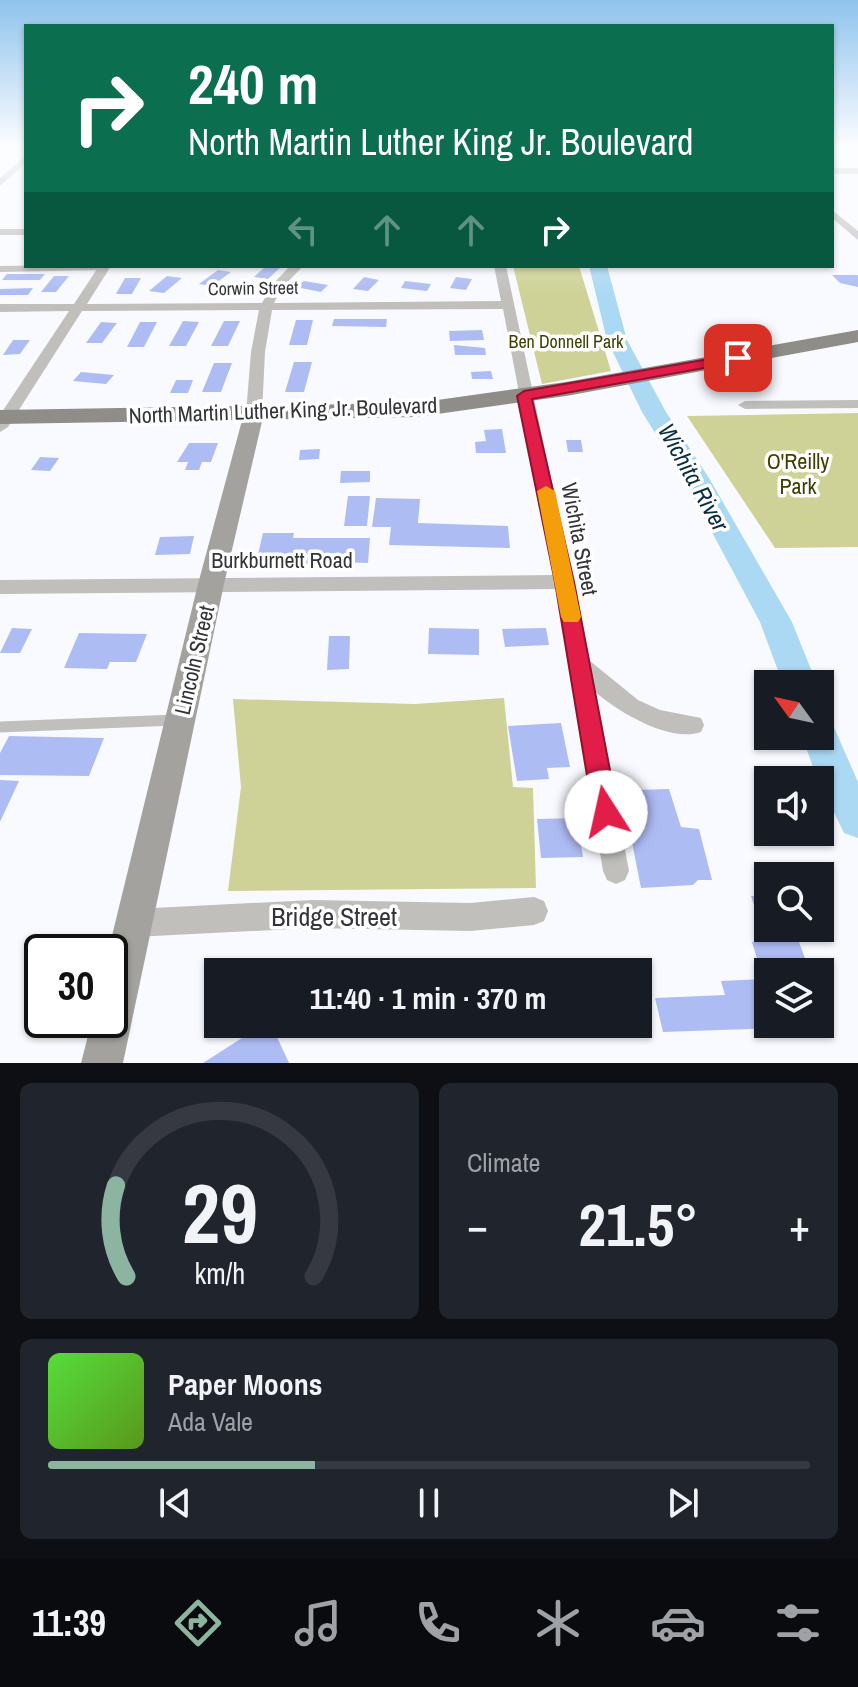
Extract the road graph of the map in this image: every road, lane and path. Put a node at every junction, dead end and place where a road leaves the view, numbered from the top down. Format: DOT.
graph roads {
  1 [pos="838,225"];
  2 [pos="858,225"];
  3 [pos="0,232"];
  4 [pos="24,232"];
  5 [pos="858,237"];
  6 [pos="52,268"];
  7 [pos="103,268"];
  8 [pos="295,268"];
  9 [pos="500,268"];
  10 [pos="0,269"];
  11 [pos="507,305"];
  12 [pos="267,306"];
  13 [pos="0,308"];
  14 [pos="79,308"];
  15 [pos="858,336"];
  16 [pos="524,396"];
  17 [pos="858,404"];
  18 [pos="745,405"];
  19 [pos="254,413"];
  20 [pos="2,420"];
  21 [pos="565,582"];
  22 [pos="211,584"];
  23 [pos="0,587"];
  24 [pos="580,665"];
  25 [pos="180,720"];
  26 [pos="693,725"];
  27 [pos="0,727"];
  28 [pos="616,871"];
  29 [pos="534,911"];
  30 [pos="134,923"];
  31 [pos="102,1063"];
  1 -- 2 [label="street"];
  1 -- 5 [label="street"];
  3 -- 4 [label="street"];
  6 -- 10 [label="lane"];
  7 -- 14 [label="street"];
  8 -- 12 [label="street, Lincoln Street"];
  9 -- 11 [label="street, Wichita Street"];
  11 -- 12 [label="street, Corwin Street"];
  11 -- 16 [label="street, Wichita Street"];
  12 -- 14 [label="street, Corwin Street"];
  12 -- 19 [label="street, Lincoln Street"];
  13 -- 14 [label="street, Corwin Street"];
  14 -- 20 [label="street"];
  15 -- 16 [label="main road, North Martin Luther King Jr. Boulevard"];
  16 -- 19 [label="main road, North Martin Luther King Jr. Boulevard"];
  16 -- 21 [label="street, Wichita Street"];
  17 -- 18 [label="street"];
  19 -- 20 [label="main road, North Martin Luther King Jr. Boulevard"];
  19 -- 22 [label="main road, Lincoln Street"];
  21 -- 22 [label="street, Burkburnett Road"];
  21 -- 24 [label="street, Wichita Street"];
  22 -- 23 [label="street, Burkburnett Road"];
  22 -- 25 [label="main road, Lincoln Street"];
  24 -- 26 [label="street"];
  24 -- 28 [label="street, Wichita Street"];
  25 -- 27 [label="lane"];
  25 -- 30 [label="main road, Lincoln Street"];
  29 -- 30 [label="street, Bridge Street"];
  30 -- 31 [label="main road, Lincoln Street"];
}
